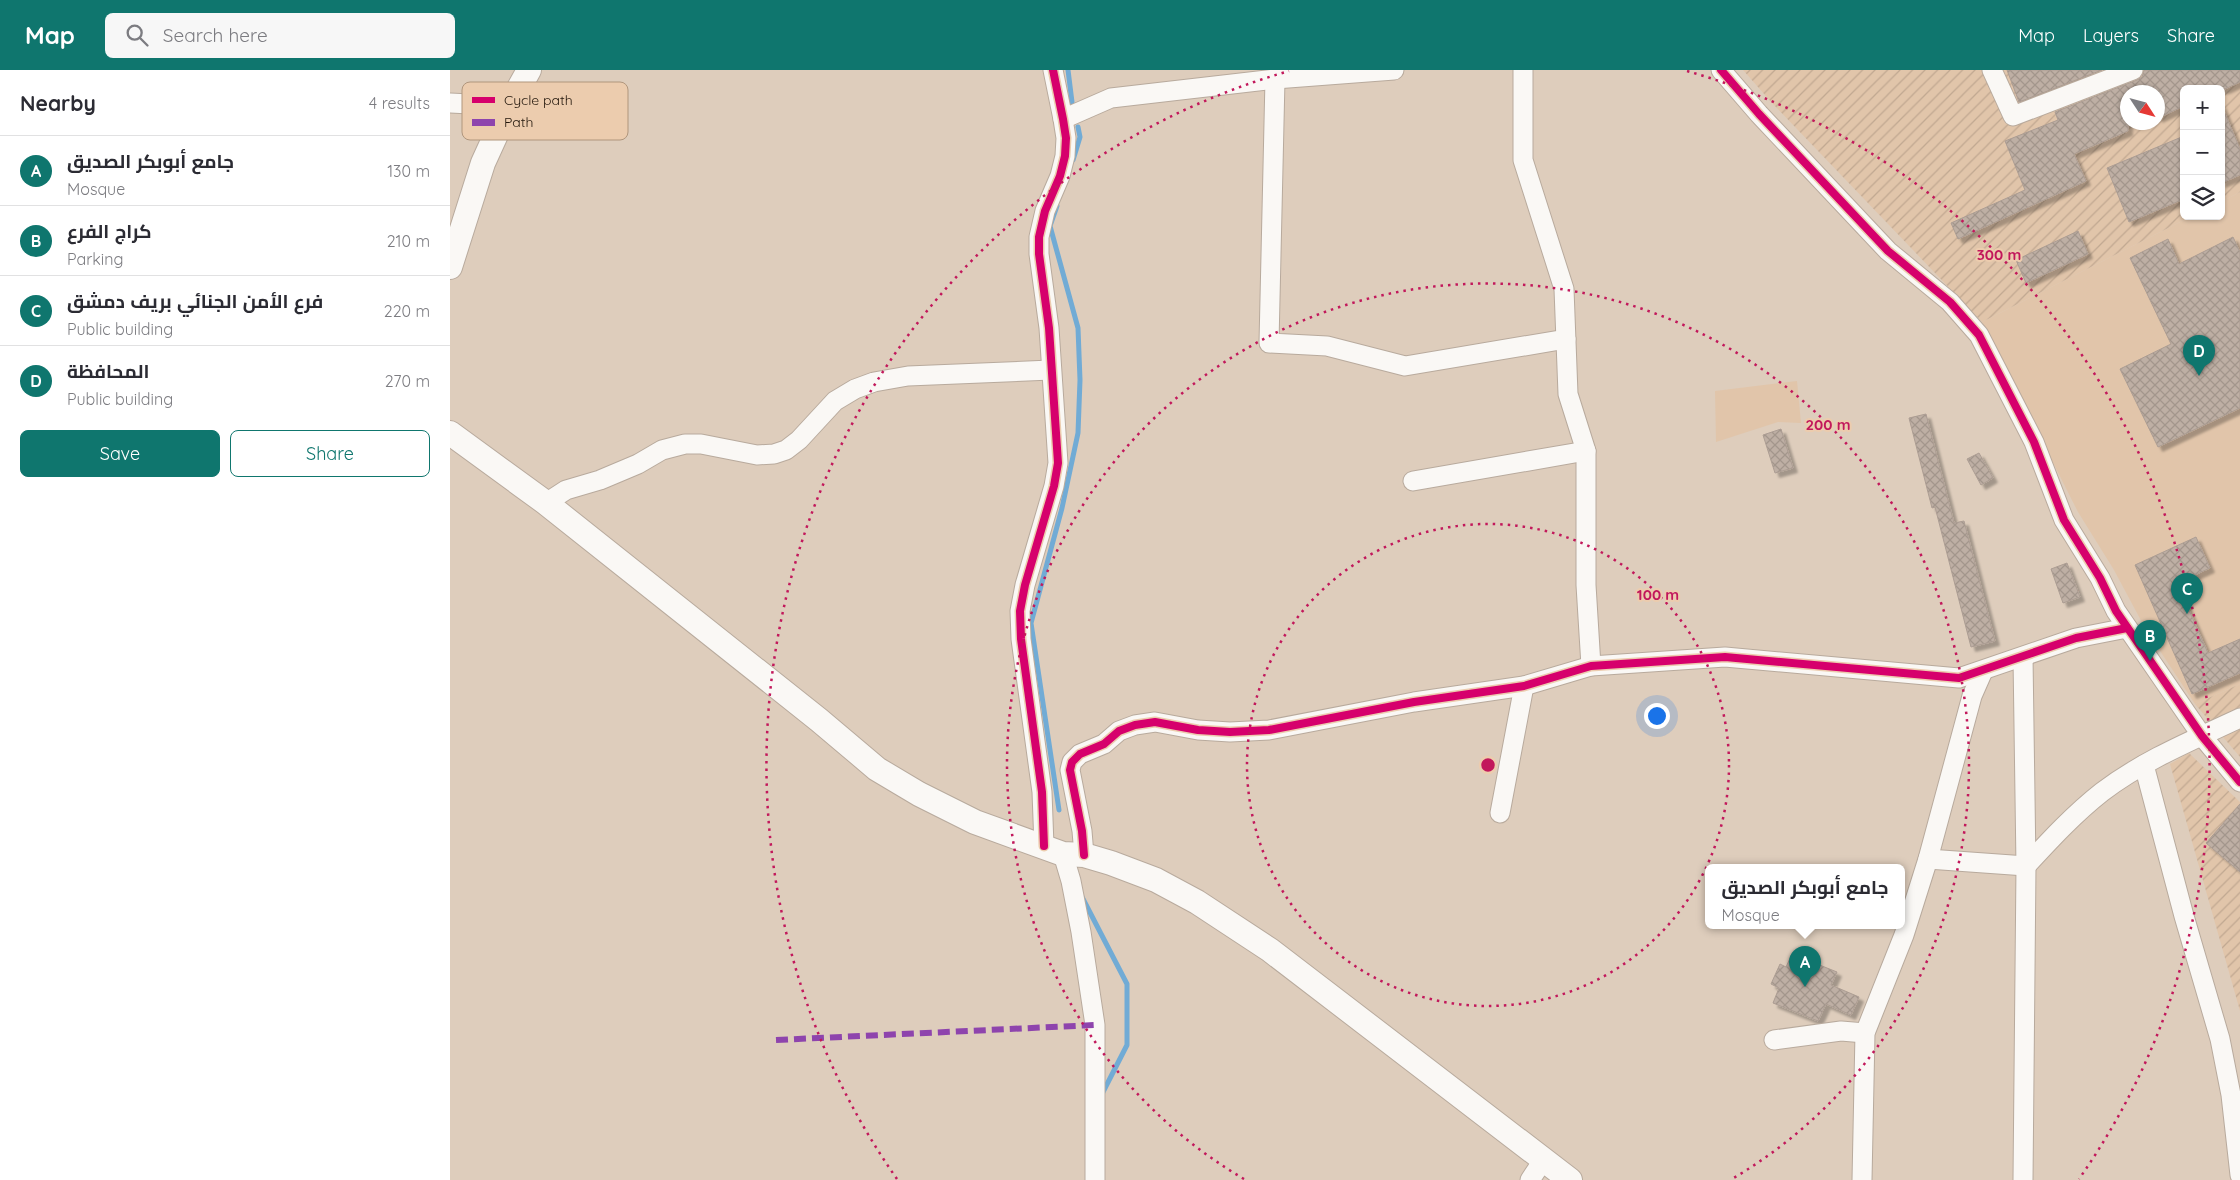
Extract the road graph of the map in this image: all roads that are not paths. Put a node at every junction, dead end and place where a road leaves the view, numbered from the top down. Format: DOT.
graph roads {
  1 [pos="529,70"];
  2 [pos="1053,70"];
  3 [pos="1394,70"];
  4 [pos="1522,70"];
  5 [pos="1992,70"];
  6 [pos="2133,70"];
  7 [pos="1728,72"];
  8 [pos="1275,79"];
  9 [pos="522,82"];
  10 [pos="1063,119"];
  11 [pos="493,140"];
  12 [pos="450,267"];
  13 [pos="1566,339"];
  14 [pos="1051,370"];
  15 [pos="450,433"];
  16 [pos="1586,451"];
  17 [pos="1413,481"];
  18 [pos="546,503"];
  19 [pos="2127,628"];
  20 [pos="2023,657"];
  21 [pos="1591,666"];
  22 [pos="1983,670"];
  23 [pos="1524,686"];
  24 [pos="2240,718"];
  25 [pos="2202,736"];
  26 [pos="2144,765"];
  27 [pos="2240,782"];
  28 [pos="1500,813"];
  29 [pos="1064,852"];
  30 [pos="1928,859"];
  31 [pos="2026,866"];
  32 [pos="1865,1033"];
  33 [pos="1774,1040"];
  34 [pos="1544,1159"];
  35 [pos="2240,1175"];
  36 [pos="1095,1180"];
  37 [pos="1530,1180"];
  38 [pos="1570,1180"];
  39 [pos="1862,1180"];
  40 [pos="2023,1180"];
  1 -- 9 [label="main road"];
  2 -- 10 [label="street"];
  3 -- 8 [label="street"];
  4 -- 13 [label="street"];
  5 -- 6 [label="street"];
  7 -- 19 [label="street"];
  8 -- 10 [label="street"];
  8 -- 13 [label="street"];
  10 -- 14 [label="street"];
  11 -- 12 [label="main road"];
  13 -- 16 [label="street"];
  14 -- 18 [label="street"];
  14 -- 29 [label="street"];
  15 -- 18 [label="main road"];
  16 -- 17 [label="street"];
  16 -- 21 [label="street"];
  18 -- 29 [label="main road"];
  19 -- 20 [label="street"];
  19 -- 25 [label="street"];
  20 -- 22 [label="street"];
  20 -- 31 [label="street"];
  21 -- 22 [label="street"];
  21 -- 23 [label="street"];
  22 -- 30 [label="street"];
  23 -- 28 [label="street"];
  23 -- 29 [label="street"];
  24 -- 25 [label="street"];
  25 -- 26 [label="street"];
  25 -- 27 [label="street"];
  26 -- 31 [label="street"];
  26 -- 35 [label="street"];
  29 -- 34 [label="main road"];
  29 -- 36 [label="street"];
  30 -- 31 [label="street"];
  30 -- 32 [label="street"];
  31 -- 40 [label="street"];
  32 -- 33 [label="street"];
  32 -- 39 [label="street"];
  34 -- 37 [label="street"];
  34 -- 38 [label="main road"];
}
